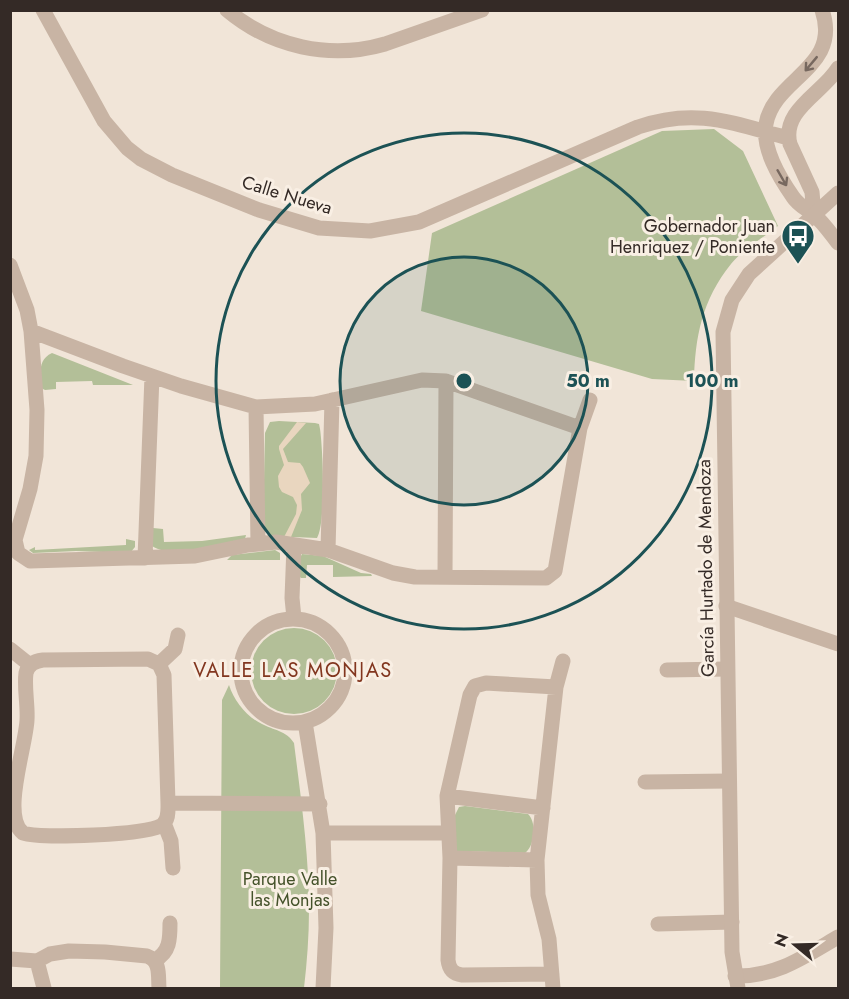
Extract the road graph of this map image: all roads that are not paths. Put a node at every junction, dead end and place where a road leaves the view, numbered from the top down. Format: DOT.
graph roads {
  1 [pos="43,10"];
  2 [pos="227,10"];
  3 [pos="482,10"];
  4 [pos="822,10"];
  5 [pos="838,68"];
  6 [pos="765,132"];
  7 [pos="788,138"];
  8 [pos="838,193"];
  9 [pos="814,215"];
  10 [pos="838,243"];
  11 [pos="10,265"];
  12 [pos="31,331"];
  13 [pos="153,376"];
  14 [pos="446,381"];
  15 [pos="332,400"];
  16 [pos="590,400"];
  17 [pos="256,407"];
  18 [pos="580,428"];
  19 [pos="258,544"];
  20 [pos="294,546"];
  21 [pos="328,550"];
  22 [pos="145,558"];
  23 [pos="445,577"];
  24 [pos="726,606"];
  25 [pos="294,618"];
  26 [pos="178,634"];
  27 [pos="838,644"];
  28 [pos="10,649"];
  29 [pos="563,662"];
  30 [pos="159,664"];
  31 [pos="30,665"];
  32 [pos="727,669"];
  33 [pos="667,670"];
  34 [pos="556,687"];
  35 [pos="305,722"];
  36 [pos="729,781"];
  37 [pos="645,782"];
  38 [pos="447,796"];
  39 [pos="168,804"];
  40 [pos="320,804"];
  41 [pos="543,808"];
  42 [pos="164,823"];
  43 [pos="15,832"];
  44 [pos="323,832"];
  45 [pos="449,833"];
  46 [pos="450,858"];
  47 [pos="537,860"];
  48 [pos="172,868"];
  49 [pos="732,922"];
  50 [pos="170,923"];
  51 [pos="658,924"];
  52 [pos="838,937"];
  53 [pos="10,959"];
  54 [pos="155,960"];
  55 [pos="37,961"];
  56 [pos="552,981"];
  57 [pos="736,982"];
  58 [pos="44,988"];
  59 [pos="159,988"];
  60 [pos="323,988"];
  1 -- 6 [label="street, Calle Nueva"];
  2 -- 3 [label="street"];
  4 -- 6 [label="street, one-way"];
  5 -- 7 [label="street"];
  6 -- 7 [label="street, Calle Nueva"];
  6 -- 9 [label="street, one-way"];
  7 -- 9 [label="street"];
  8 -- 9 [label="street, García Hurtado de Mendoza"];
  9 -- 10 [label="street"];
  9 -- 24 [label="street, García Hurtado de Mendoza"];
  11 -- 12 [label="street"];
  12 -- 13 [label="street"];
  12 -- 22 [label="street"];
  13 -- 17 [label="street"];
  13 -- 22 [label="street"];
  14 -- 15 [label="street"];
  14 -- 18 [label="street"];
  14 -- 23 [label="street"];
  15 -- 17 [label="street"];
  15 -- 21 [label="street"];
  16 -- 18 [label="street"];
  17 -- 19 [label="street"];
  18 -- 23 [label="street"];
  19 -- 20 [label="street"];
  19 -- 22 [label="street"];
  20 -- 21 [label="street"];
  20 -- 25 [label="street"];
  21 -- 23 [label="street"];
  24 -- 27 [label="street"];
  24 -- 32 [label="street, García Hurtado de Mendoza"];
  25 -- 35 [label="street"];
  25 -- 35 [label="street"];
  26 -- 30 [label="street"];
  28 -- 31 [label="street"];
  29 -- 34 [label="street"];
  30 -- 31 [label="street"];
  30 -- 39 [label="street"];
  31 -- 43 [label="street"];
  32 -- 33 [label="street"];
  32 -- 36 [label="street, García Hurtado de Mendoza"];
  34 -- 38 [label="street"];
  34 -- 41 [label="street"];
  35 -- 40 [label="street"];
  36 -- 37 [label="street"];
  36 -- 49 [label="street, García Hurtado de Mendoza"];
  38 -- 41 [label="street"];
  38 -- 45 [label="street"];
  39 -- 40 [label="street"];
  39 -- 42 [label="street"];
  40 -- 44 [label="street"];
  41 -- 47 [label="street"];
  42 -- 43 [label="street"];
  42 -- 48 [label="street"];
  44 -- 45 [label="street"];
  44 -- 60 [label="street"];
  45 -- 46 [label="street"];
  46 -- 47 [label="street"];
  46 -- 56 [label="street"];
  47 -- 56 [label="street"];
  49 -- 51 [label="street"];
  49 -- 57 [label="street, García Hurtado de Mendoza"];
  50 -- 54 [label="street"];
  52 -- 57 [label="street"];
  53 -- 55 [label="street"];
  54 -- 55 [label="street"];
  54 -- 59 [label="street"];
  55 -- 58 [label="street"];
}
